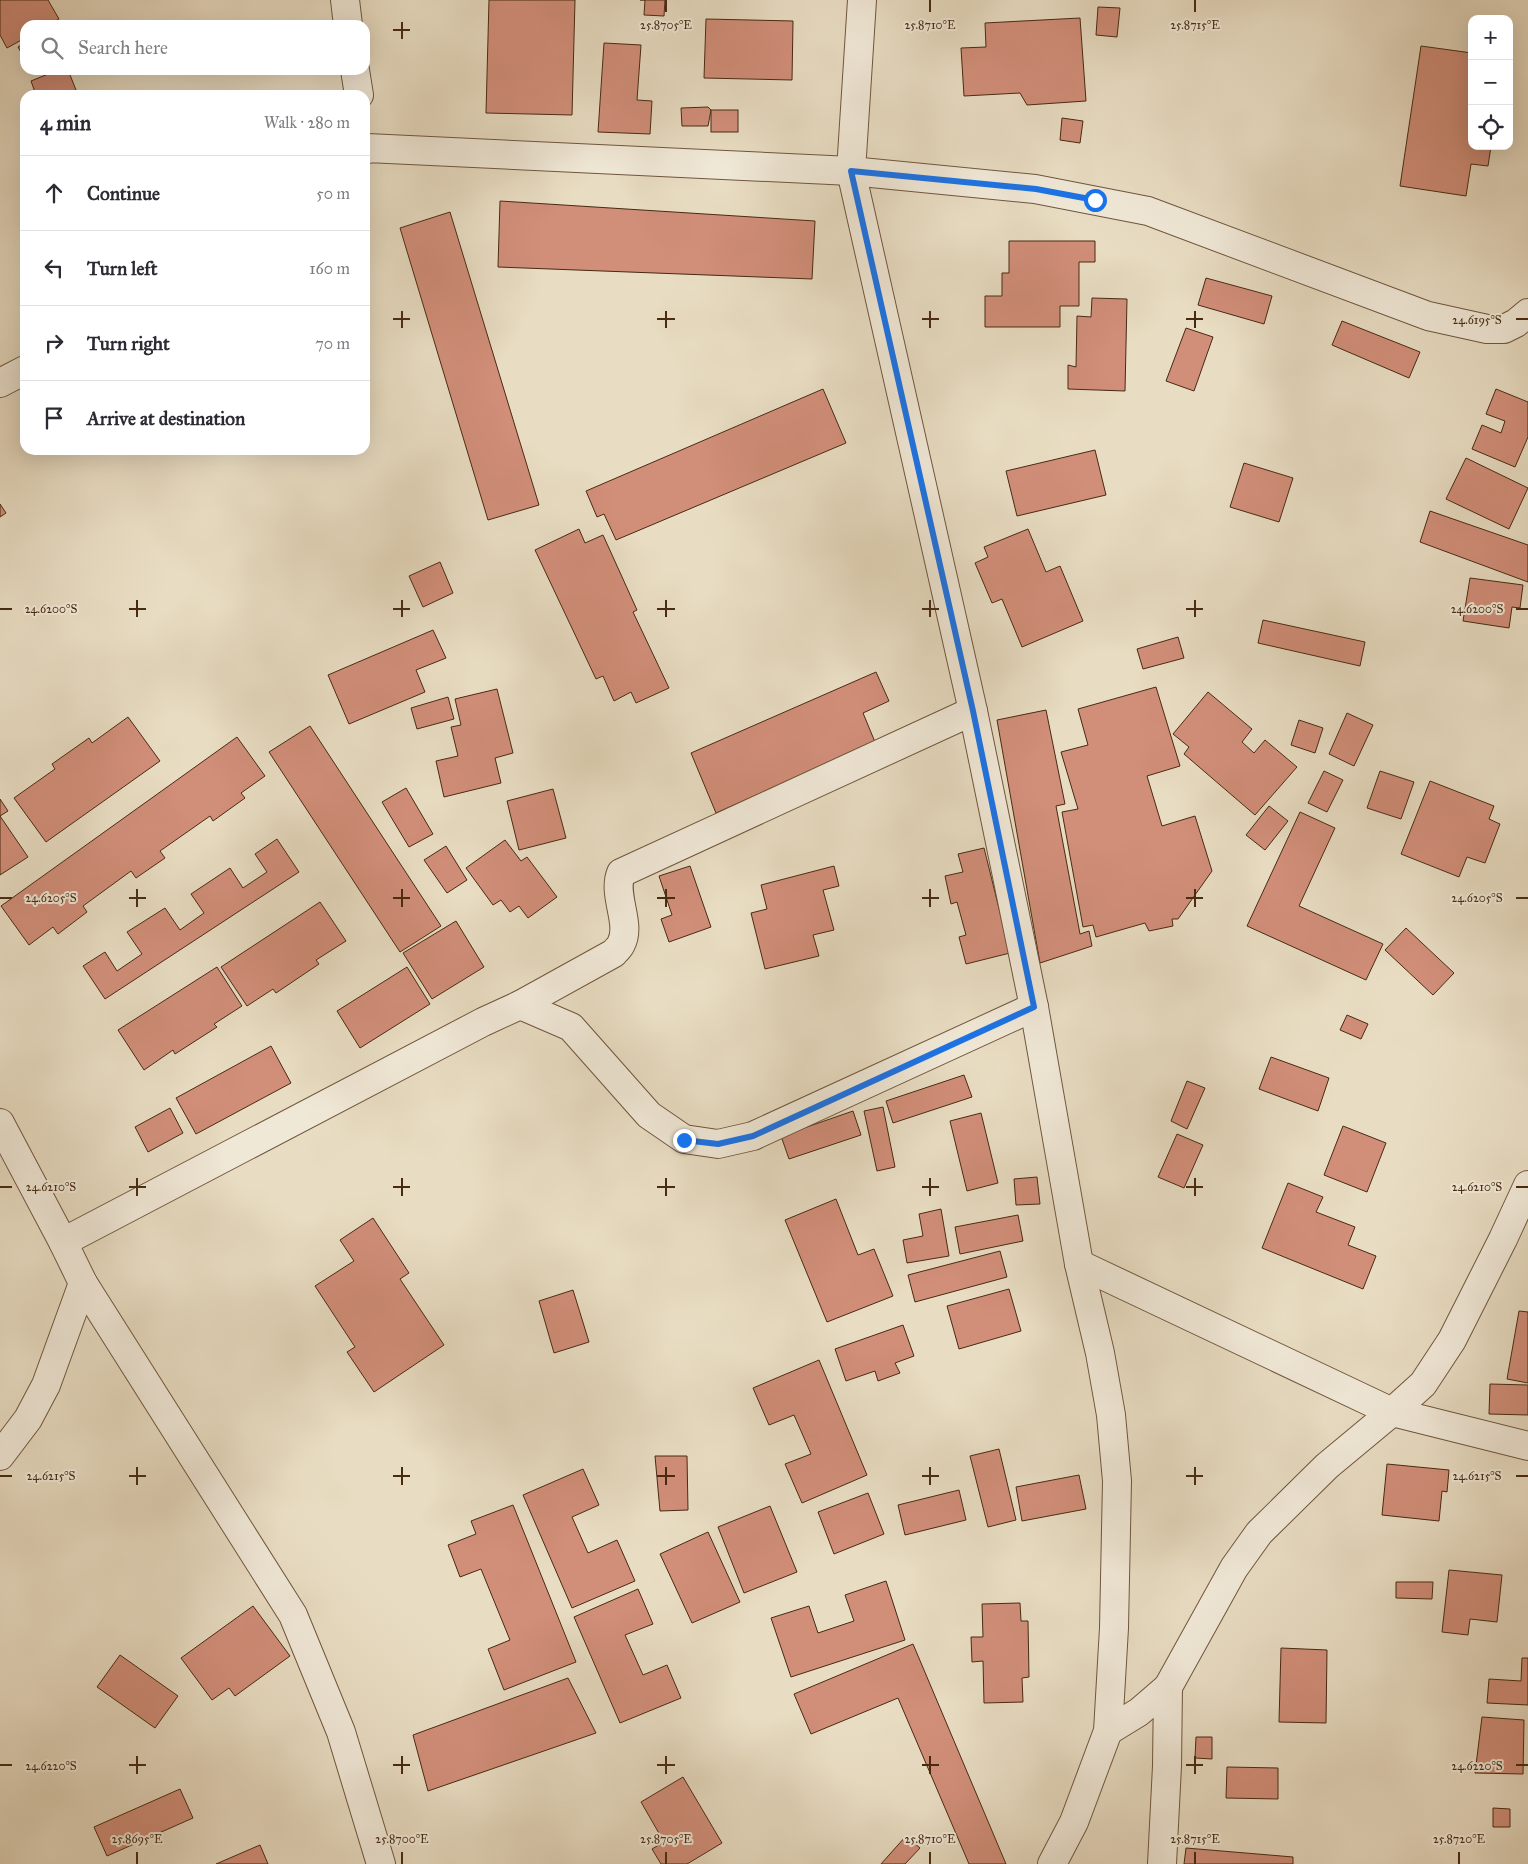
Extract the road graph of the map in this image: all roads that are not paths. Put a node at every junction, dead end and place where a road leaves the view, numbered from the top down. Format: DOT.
graph roads {
  1 [pos="345,0"];
  2 [pos="862,0"];
  3 [pos="347,20"];
  4 [pos="356,75"];
  5 [pos="358,90"];
  6 [pos="370,144"];
  7 [pos="851,171"];
  8 [pos="1528,313"];
  9 [pos="20,373"];
  10 [pos="0,383"];
  11 [pos="973,711"];
  12 [pos="520,1005"];
  13 [pos="1034,1007"];
  14 [pos="0,1122"];
  15 [pos="1528,1185"];
  16 [pos="63,1242"];
  17 [pos="1079,1264"];
  18 [pos="83,1283"];
  19 [pos="1392,1412"];
  20 [pos="1528,1446"];
  21 [pos="0,1456"];
  22 [pos="1168,1687"];
  23 [pos="1108,1731"];
  24 [pos="381,1864"];
  25 [pos="1052,1864"];
  26 [pos="1162,1864"];
  1 -- 3 [label="street"];
  2 -- 7 [label="street"];
  4 -- 5 [label="street"];
  6 -- 7 [label="street"];
  7 -- 8 [label="street"];
  7 -- 11 [label="street"];
  9 -- 10 [label="street"];
  11 -- 12 [label="street"];
  11 -- 13 [label="street"];
  12 -- 13 [label="street"];
  12 -- 16 [label="street"];
  13 -- 17 [label="street"];
  14 -- 16 [label="street"];
  15 -- 19 [label="street"];
  16 -- 18 [label="street"];
  17 -- 19 [label="street"];
  17 -- 23 [label="street"];
  18 -- 21 [label="street"];
  18 -- 24 [label="street"];
  19 -- 20 [label="street"];
  19 -- 22 [label="street"];
  22 -- 23 [label="street"];
  22 -- 26 [label="street"];
  23 -- 25 [label="street"];
}
